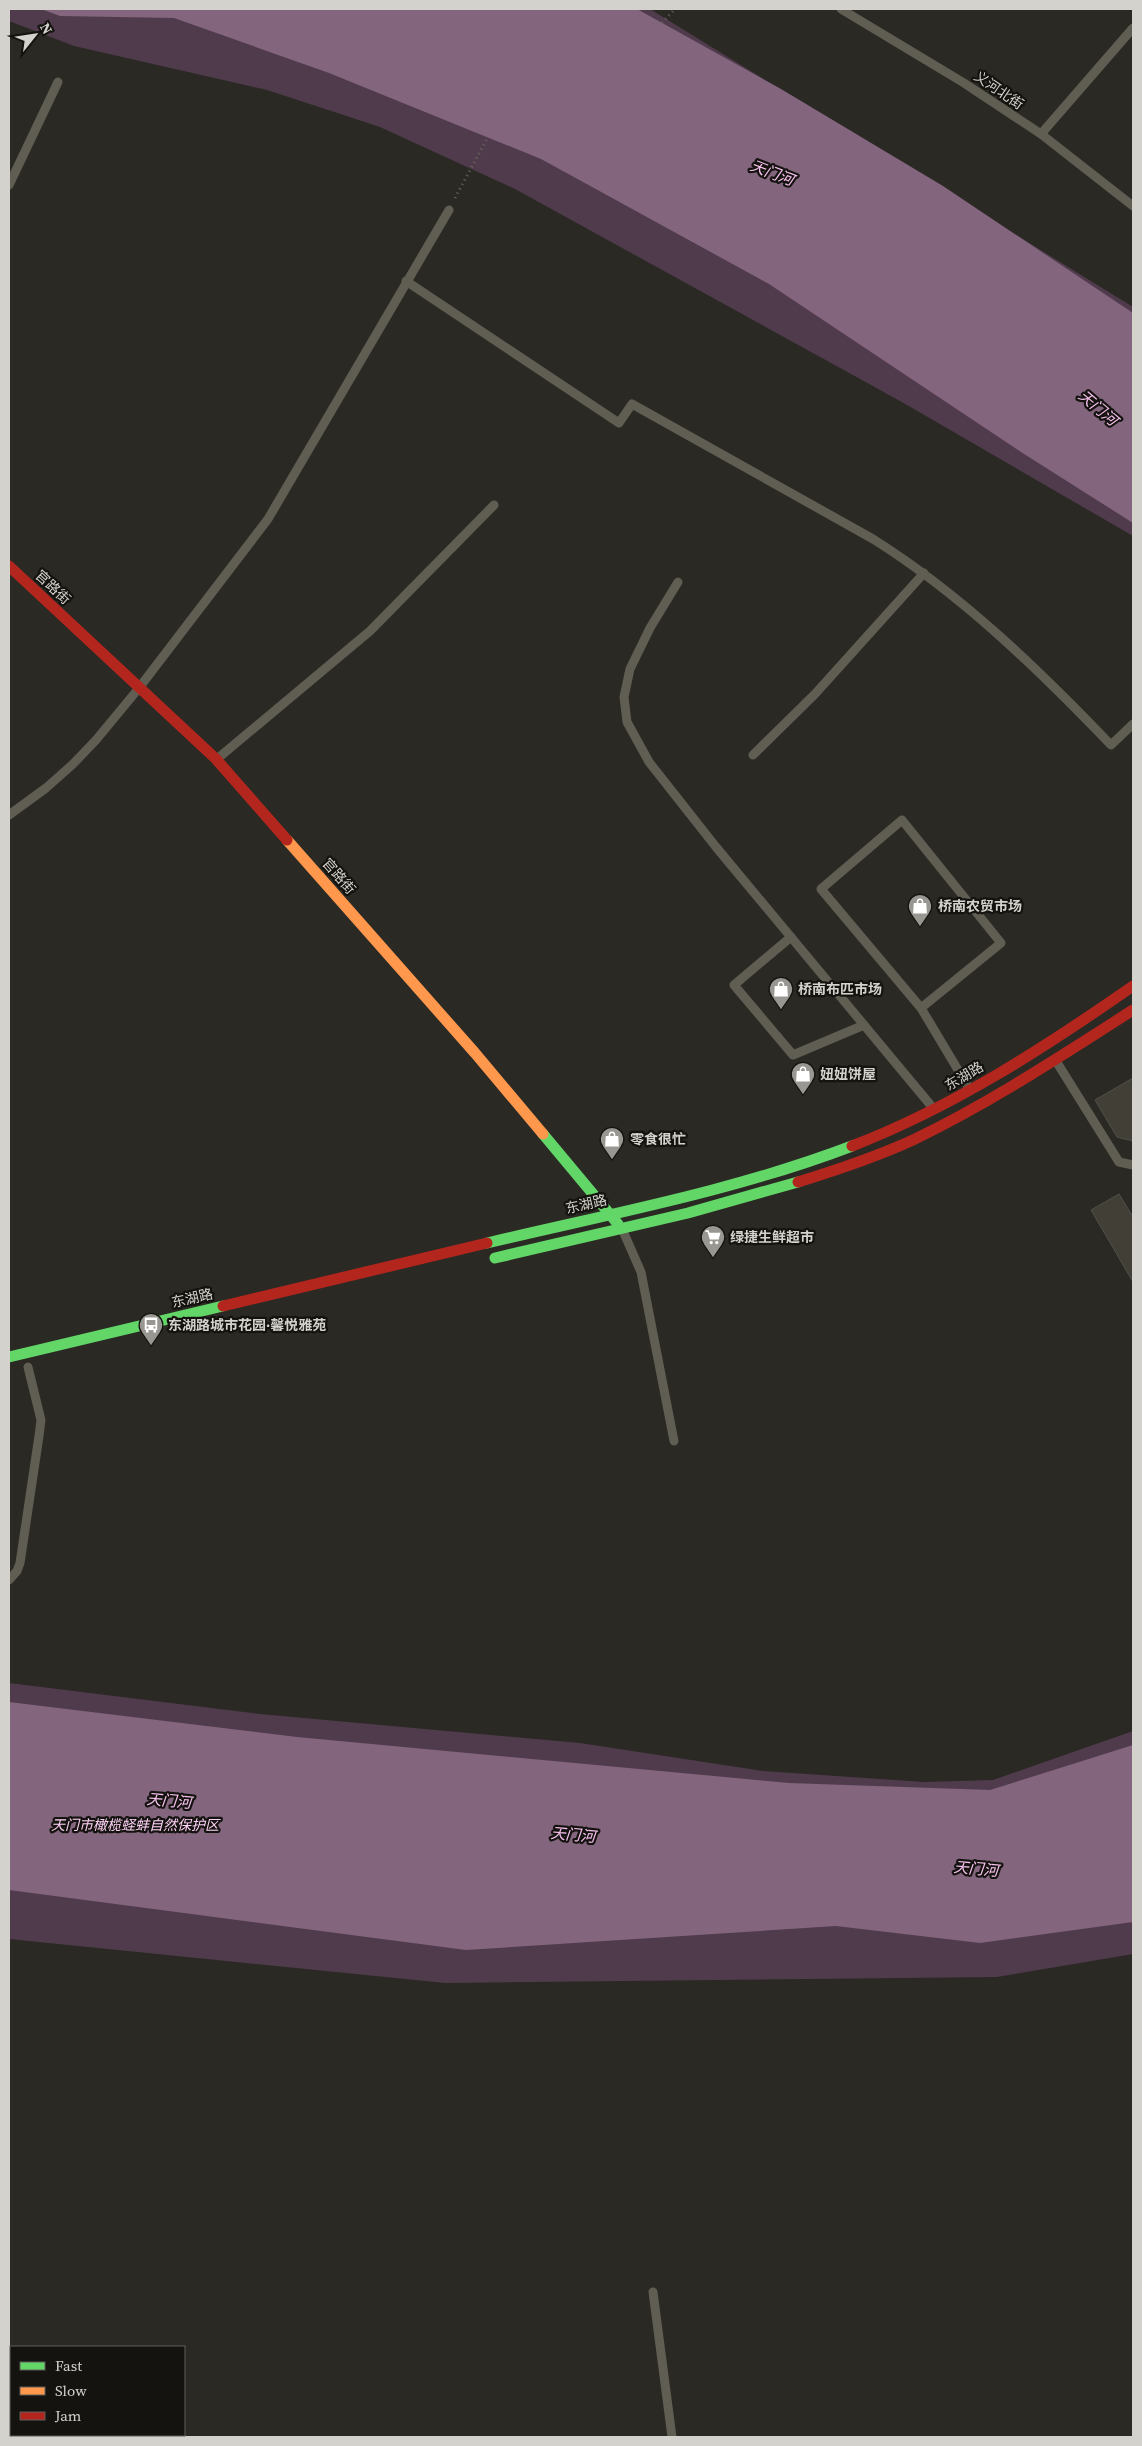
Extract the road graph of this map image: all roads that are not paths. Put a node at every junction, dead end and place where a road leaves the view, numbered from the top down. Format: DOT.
graph roads {
  1 [pos="841,9"];
  2 [pos="1133,28"];
  3 [pos="58,82"];
  4 [pos="1040,134"];
  5 [pos="9,185"];
  6 [pos="1133,206"];
  7 [pos="449,210"];
  8 [pos="406,281"];
  9 [pos="494,505"];
  10 [pos="9,566"];
  11 [pos="924,573"];
  12 [pos="678,582"];
  13 [pos="140,688"];
  14 [pos="1133,724"];
  15 [pos="753,754"];
  16 [pos="216,759"];
  17 [pos="9,815"];
  18 [pos="791,937"];
  19 [pos="1133,986"];
  20 [pos="921,1008"];
  21 [pos="1133,1010"];
  22 [pos="864,1025"];
  23 [pos="1046,1044"];
  24 [pos="1055,1060"];
  25 [pos="970,1090"];
  26 [pos="934,1110"];
  27 [pos="945,1124"];
  28 [pos="1133,1165"];
  29 [pos="610,1214"];
  30 [pos="622,1228"];
  31 [pos="486,1260"];
  32 [pos="9,1357"];
  33 [pos="33,1366"];
  34 [pos="15,1370"];
  35 [pos="674,1441"];
  36 [pos="9,1580"];
  37 [pos="653,2292"];
  38 [pos="672,2437"];
  1 -- 4 [label="lane, 义河北街"];
  2 -- 4 [label="lane"];
  3 -- 5 [label="lane"];
  4 -- 6 [label="lane, 义河北街"];
  7 -- 8 [label="lane"];
  8 -- 11 [label="lane"];
  8 -- 13 [label="lane"];
  9 -- 16 [label="lane"];
  10 -- 13 [label="main road, 官路街"];
  11 -- 14 [label="lane"];
  11 -- 15 [label="lane"];
  12 -- 18 [label="lane"];
  13 -- 16 [label="main road, 官路街"];
  13 -- 17 [label="lane"];
  16 -- 29 [label="main road, 官路街"];
  18 -- 22 [label="lane"];
  18 -- 22 [label="lane"];
  19 -- 23 [label="main road, 东湖路"];
  20 -- 20 [label="lane"];
  20 -- 25 [label="lane"];
  21 -- 24 [label="main road"];
  22 -- 26 [label="lane"];
  23 -- 24 [label="lane"];
  23 -- 25 [label="main road, 东湖路"];
  24 -- 27 [label="main road"];
  24 -- 28 [label="lane"];
  25 -- 26 [label="main road, 东湖路"];
  26 -- 27 [label="lane"];
  26 -- 29 [label="main road, 东湖路"];
  27 -- 30 [label="main road"];
  29 -- 30 [label="main road, 官路街"];
  29 -- 32 [label="main road, 东湖路"];
  30 -- 31 [label="main road"];
  30 -- 35 [label="lane"];
  33 -- 34 [label="main road"];
  33 -- 36 [label="lane"];
  37 -- 38 [label="lane"];
}
